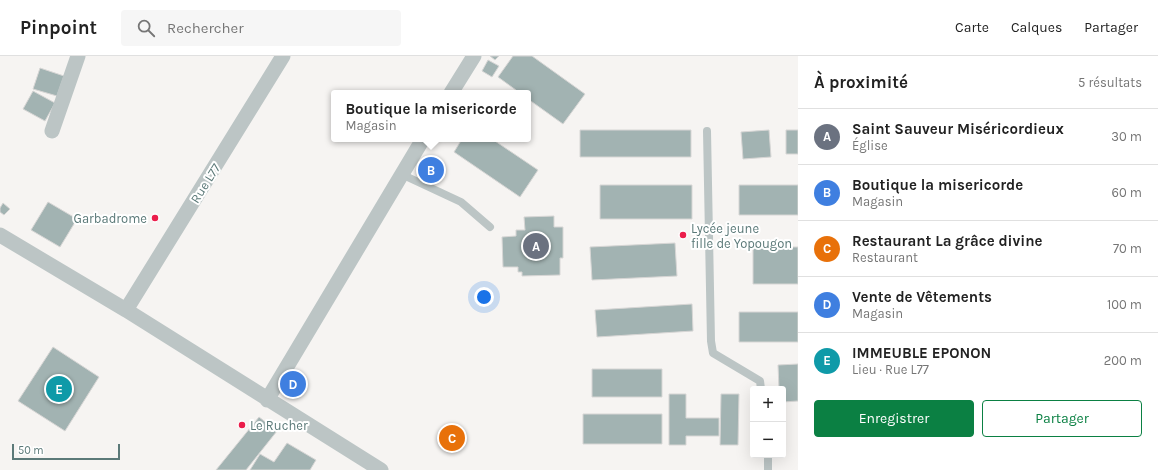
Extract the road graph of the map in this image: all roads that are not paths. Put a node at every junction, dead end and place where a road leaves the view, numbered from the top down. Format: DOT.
graph roads {
  1 [pos="78,56"];
  2 [pos="283,56"];
  3 [pos="474,56"];
  4 [pos="453,90"];
  5 [pos="52,131"];
  6 [pos="707,131"];
  7 [pos="420,142"];
  8 [pos="401,174"];
  9 [pos="490,227"];
  10 [pos="0,235"];
  11 [pos="126,310"];
  12 [pos="761,386"];
  13 [pos="267,400"];
  14 [pos="768,458"];
  15 [pos="381,470"];
  16 [pos="768,470"];
  1 -- 5 [label="street"];
  2 -- 11 [label="street, Rue L77"];
  3 -- 4 [label="street"];
  6 -- 12 [label="lane"];
  7 -- 8 [label="street"];
  8 -- 9 [label="lane"];
  8 -- 13 [label="street"];
  10 -- 11 [label="street"];
  11 -- 13 [label="street"];
  13 -- 15 [label="street"];
  14 -- 16 [label="lane"];
}
